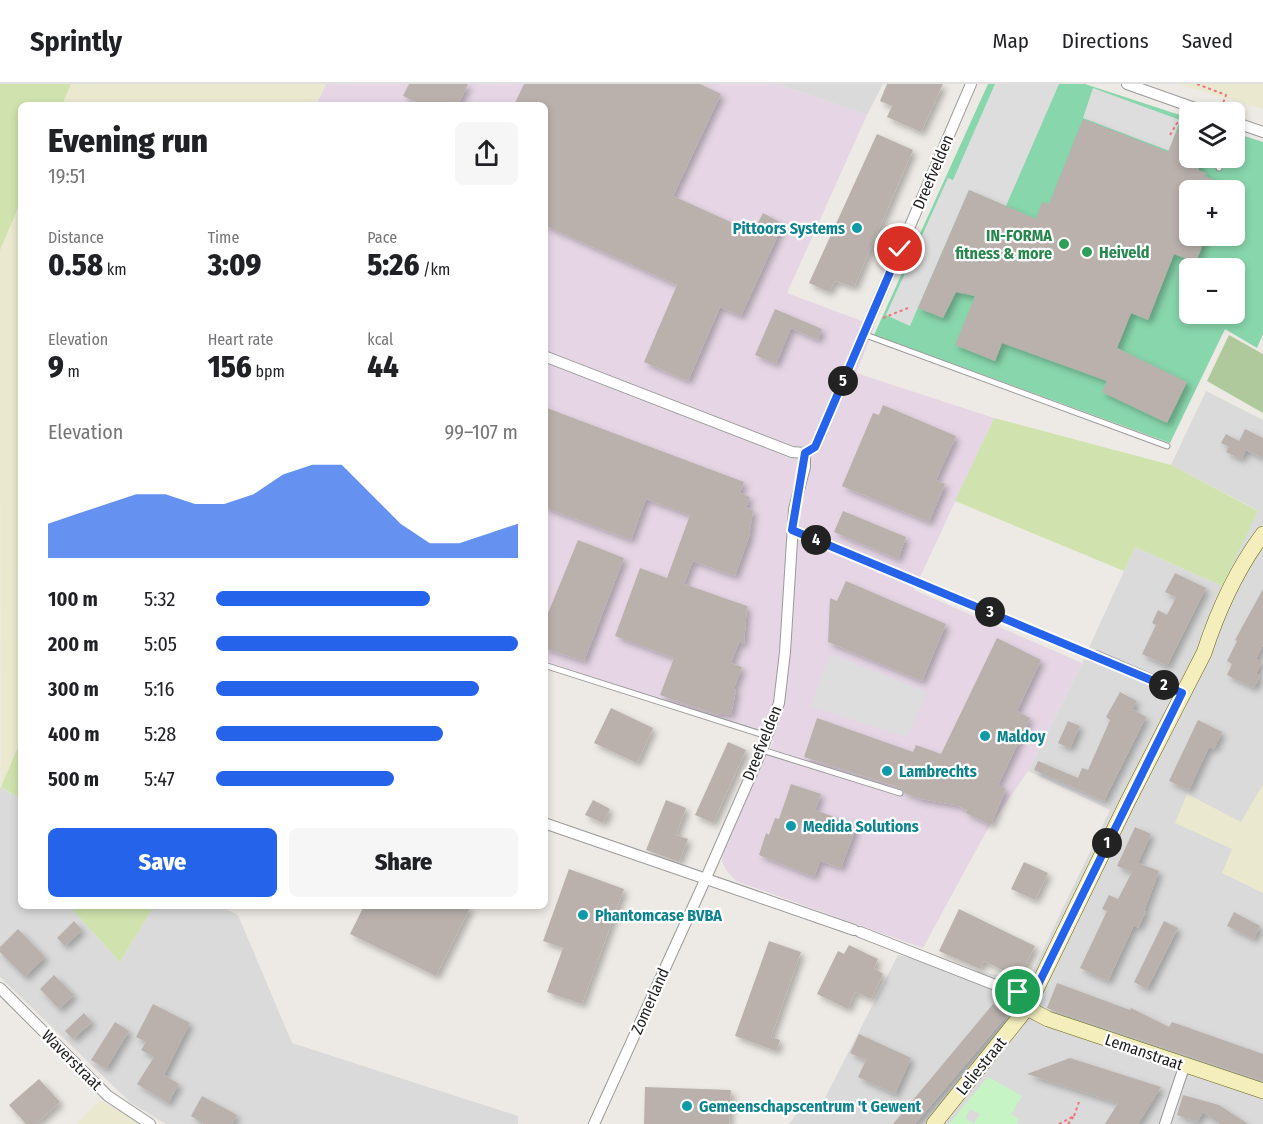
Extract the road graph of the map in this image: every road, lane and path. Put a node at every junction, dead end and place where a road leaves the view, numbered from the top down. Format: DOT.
graph roads {
  1 [pos="971,84"];
  2 [pos="1127,84"];
  3 [pos="1197,84"];
  4 [pos="1179,102"];
  5 [pos="1224,102"];
  6 [pos="1179,124"];
  7 [pos="1245,126"];
  8 [pos="1263,132"];
  9 [pos="1170,135"];
  10 [pos="909,308"];
  11 [pos="865,329"];
  12 [pos="548,358"];
  13 [pos="1167,446"];
  14 [pos="805,453"];
  15 [pos="792,530"];
  16 [pos="1263,534"];
  17 [pos="1096,656"];
  18 [pos="548,666"];
  19 [pos="1182,693"];
  20 [pos="767,736"];
  21 [pos="762,750"];
  22 [pos="900,793"];
  23 [pos="548,824"];
  24 [pos="705,877"];
  25 [pos="0,988"];
  26 [pos="1029,1003"];
  27 [pos="1184,1067"];
  28 [pos="1263,1091"];
  29 [pos="1079,1102"];
  30 [pos="1074,1116"];
  31 [pos="150,1124"];
  32 [pos="594,1124"];
  33 [pos="934,1124"];
  34 [pos="1059,1124"];
  35 [pos="1068,1124"];
  36 [pos="1165,1124"];
  1 -- 11 [label="street, Dreefvelden"];
  2 -- 4 [label="street"];
  3 -- 5 [label="path"];
  6 -- 9 [label="path"];
  7 -- 8 [label="street"];
  10 -- 11 [label="path"];
  11 -- 13 [label="lane"];
  11 -- 14 [label="street, Dreefvelden"];
  12 -- 14 [label="street"];
  14 -- 15 [label="street, Dreefvelden"];
  15 -- 17 [label="path"];
  15 -- 20 [label="street, Dreefvelden"];
  16 -- 19 [label="street, Leliestraat"];
  17 -- 19 [label="street"];
  18 -- 20 [label="lane"];
  19 -- 26 [label="street, Leliestraat"];
  20 -- 21 [label="street, Dreefvelden"];
  21 -- 22 [label="lane"];
  21 -- 24 [label="street, Dreefvelden"];
  23 -- 24 [label="street"];
  24 -- 26 [label="street"];
  24 -- 32 [label="street, Zomerland"];
  25 -- 31 [label="street, Waverstraat"];
  26 -- 27 [label="street, Lemanstraat"];
  26 -- 33 [label="street, Leliestraat"];
  27 -- 28 [label="street, Lemanstraat"];
  27 -- 36 [label="street"];
  29 -- 30 [label="path"];
  30 -- 34 [label="path"];
  30 -- 35 [label="path"];
}
